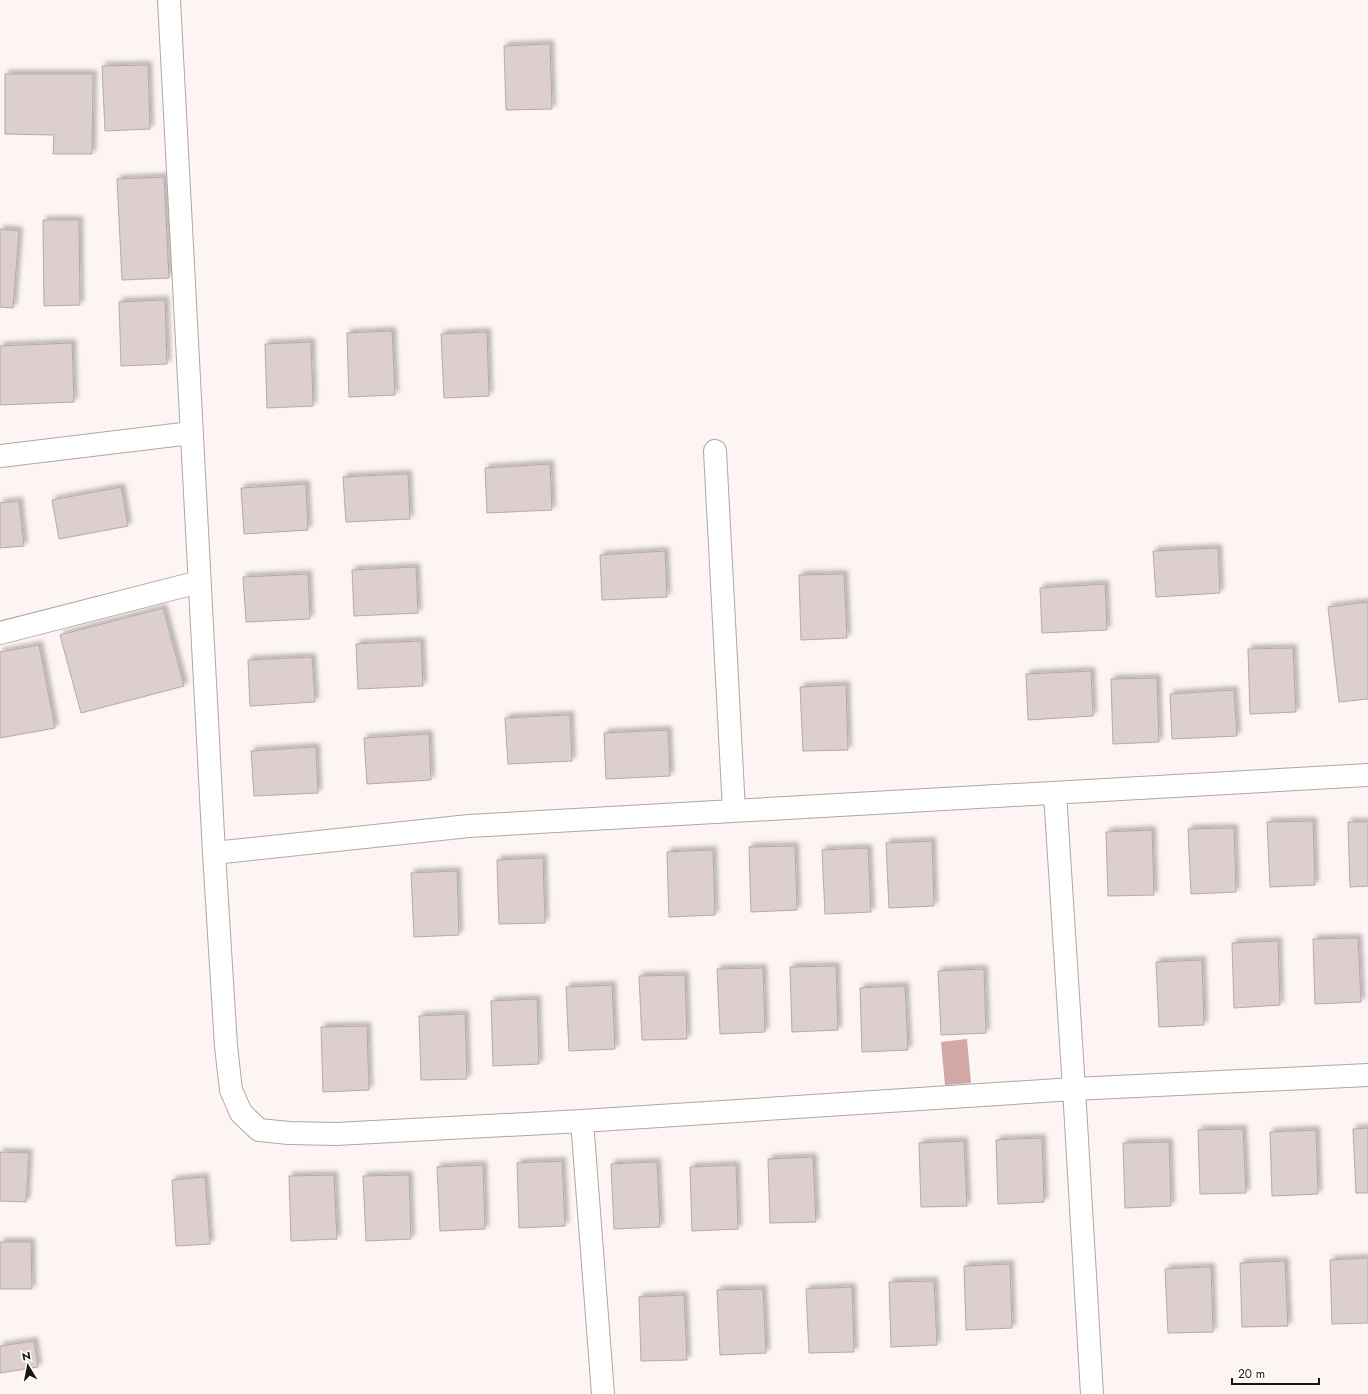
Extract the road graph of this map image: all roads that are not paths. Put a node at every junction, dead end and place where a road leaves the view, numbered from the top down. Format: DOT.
graph roads {
  1 [pos="169,0"];
  2 [pos="191,432"];
  3 [pos="715,451"];
  4 [pos="0,456"];
  5 [pos="199,582"];
  6 [pos="0,633"];
  7 [pos="1368,775"];
  8 [pos="1055,793"];
  9 [pos="734,811"];
  10 [pos="214,853"];
  11 [pos="1368,1075"];
  12 [pos="1074,1089"];
  13 [pos="582,1121"];
  14 [pos="603,1394"];
  15 [pos="1092,1394"];
  1 -- 2 [label="street"];
  2 -- 4 [label="street"];
  2 -- 5 [label="street"];
  3 -- 9 [label="street"];
  5 -- 6 [label="street"];
  5 -- 10 [label="street"];
  7 -- 8 [label="street"];
  8 -- 9 [label="street"];
  8 -- 12 [label="street"];
  9 -- 10 [label="street"];
  10 -- 13 [label="street"];
  11 -- 12 [label="street"];
  12 -- 13 [label="street"];
  12 -- 15 [label="street"];
  13 -- 14 [label="street"];
}
